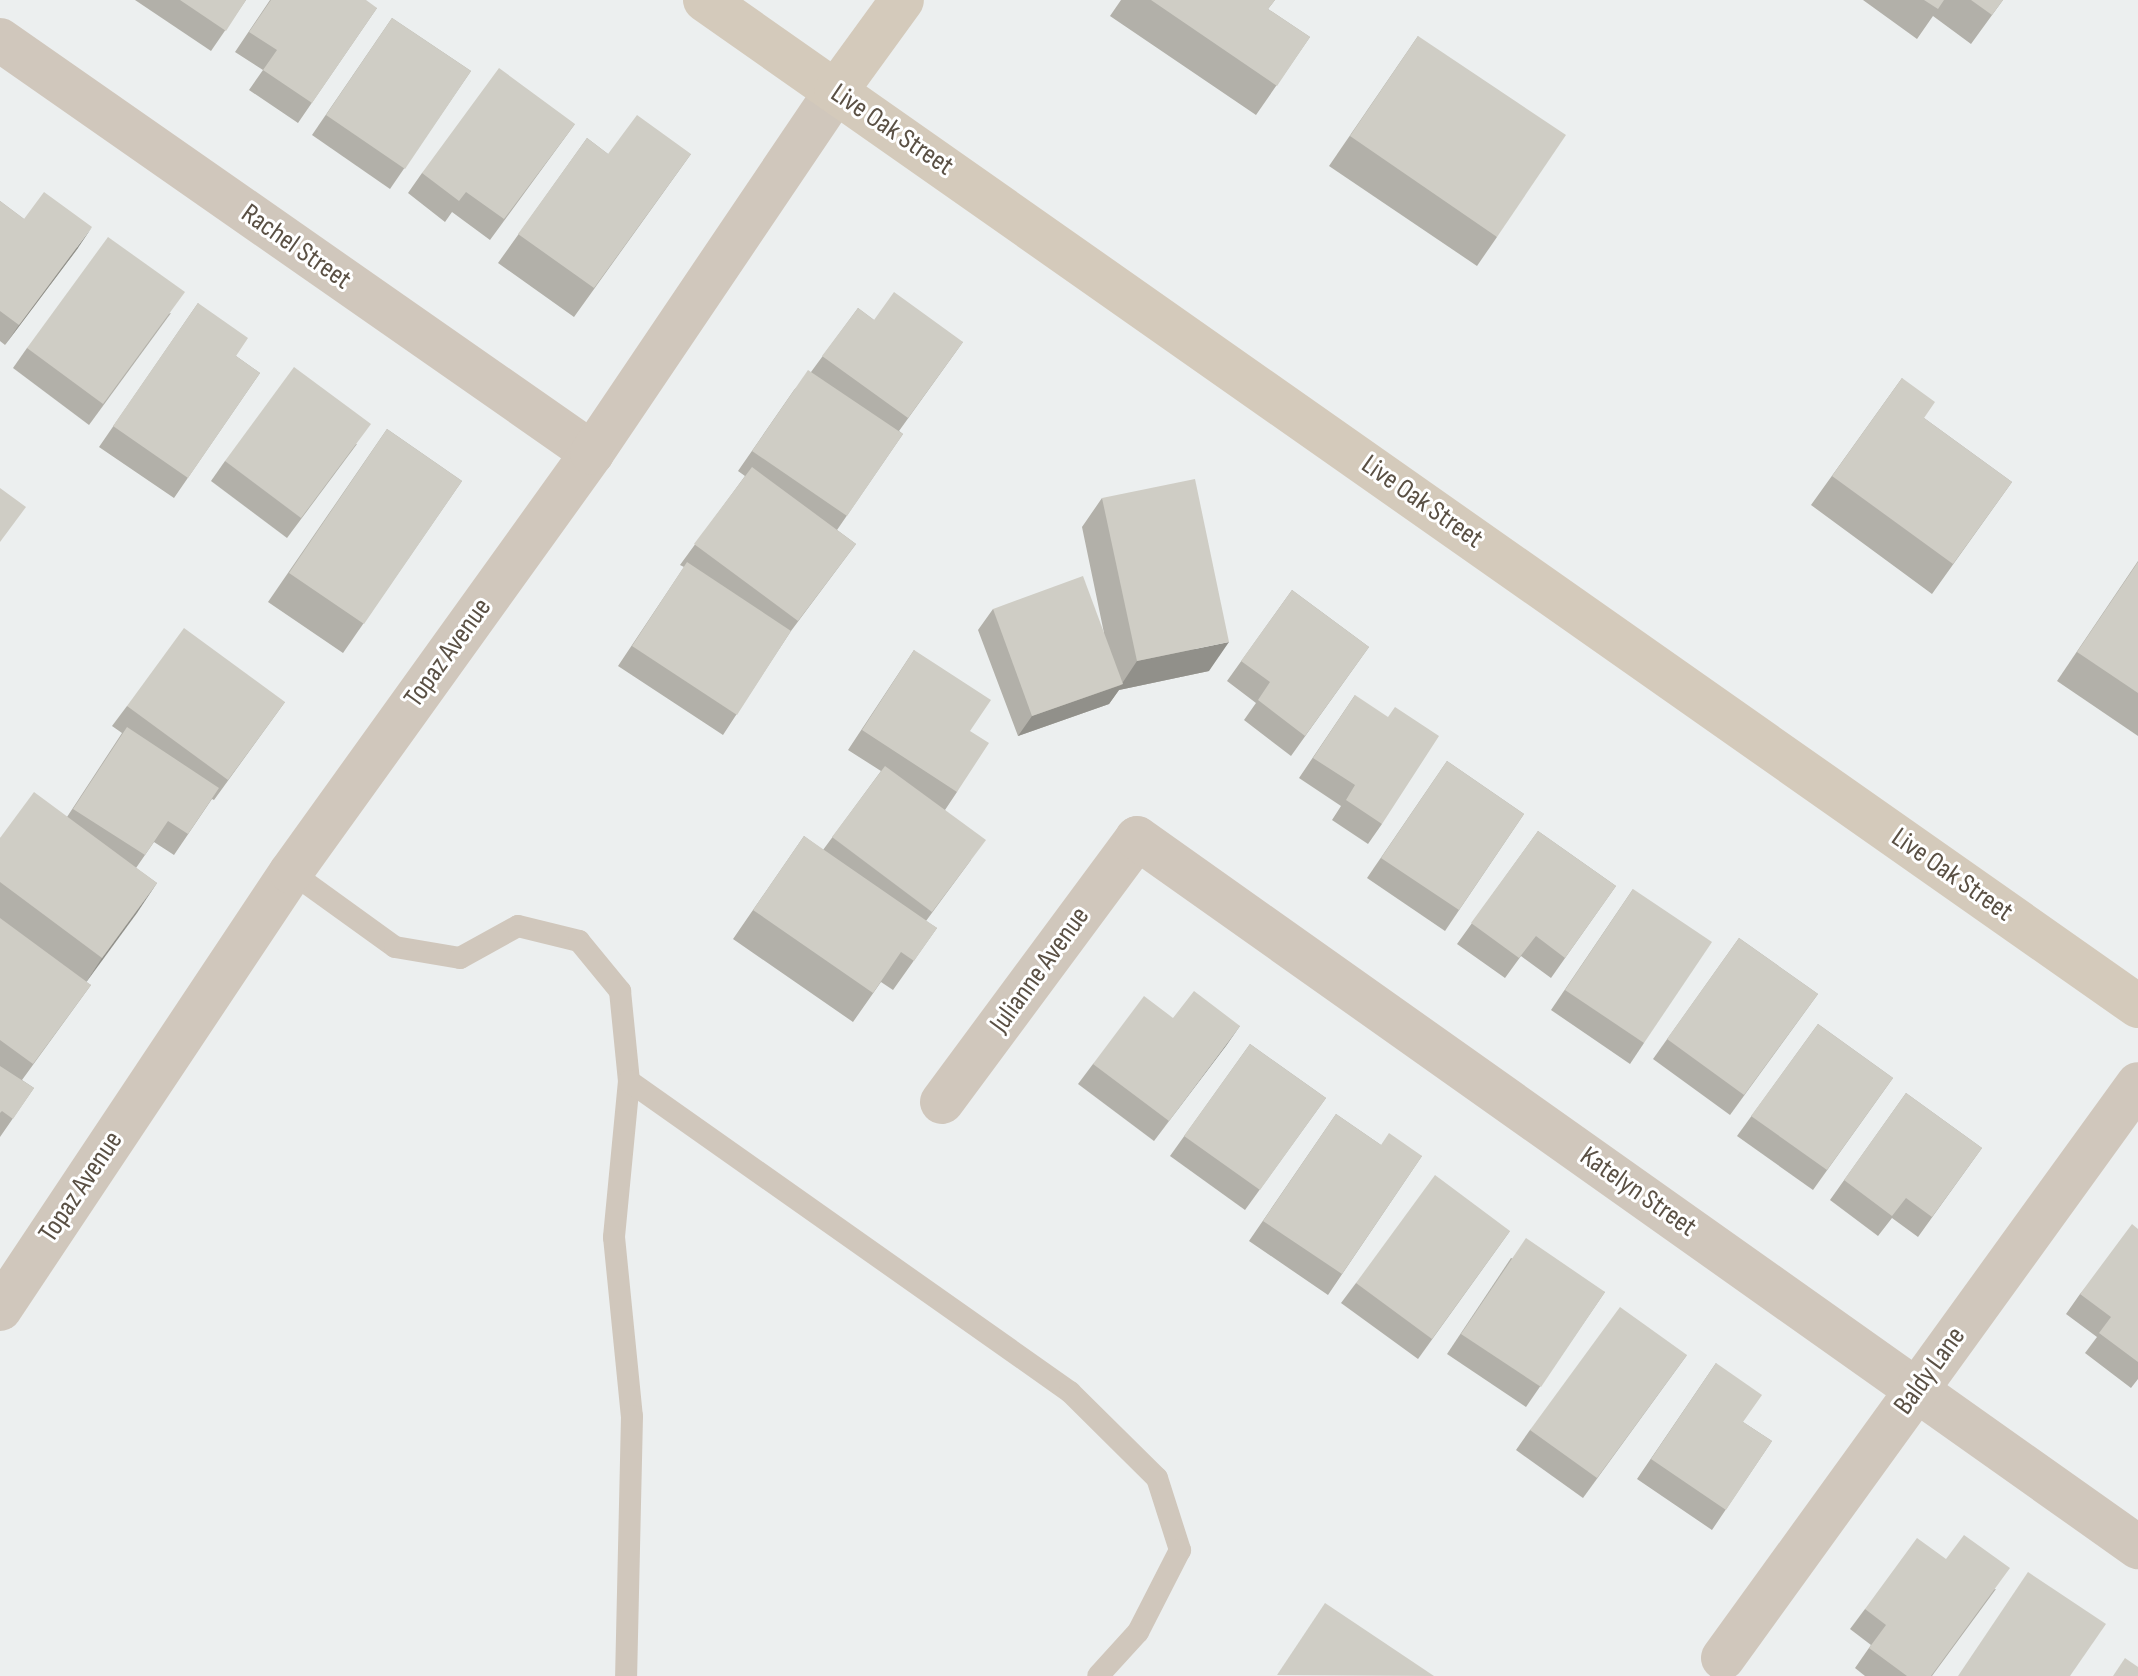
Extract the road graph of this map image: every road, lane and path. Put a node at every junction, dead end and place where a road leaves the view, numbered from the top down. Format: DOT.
graph roads {
  1 [pos="705,0"];
  2 [pos="902,0"];
  3 [pos="0,40"];
  4 [pos="836,91"];
  5 [pos="592,453"];
  6 [pos="1137,838"];
  7 [pos="291,872"];
  8 [pos="2138,1006"];
  9 [pos="629,1081"];
  10 [pos="2138,1084"];
  11 [pos="942,1102"];
  12 [pos="0,1309"];
  13 [pos="1917,1389"];
  14 [pos="2138,1547"];
  15 [pos="1723,1658"];
  16 [pos="626,1676"];
  17 [pos="1098,1676"];
  1 -- 4 [label="street, Live Oak Street"];
  2 -- 4 [label="street, Topaz Avenue"];
  3 -- 5 [label="street, Rachel Street"];
  4 -- 5 [label="street, Topaz Avenue"];
  4 -- 8 [label="street, Live Oak Street"];
  5 -- 7 [label="street, Topaz Avenue"];
  6 -- 11 [label="street, Julianne Avenue"];
  6 -- 13 [label="street, Katelyn Street"];
  7 -- 9 [label="lane"];
  7 -- 12 [label="street, Topaz Avenue"];
  9 -- 16 [label="lane"];
  9 -- 17 [label="lane"];
  10 -- 13 [label="street, Baldy Lane"];
  13 -- 14 [label="street, Katelyn Street"];
  13 -- 15 [label="street, Baldy Lane"];
}
